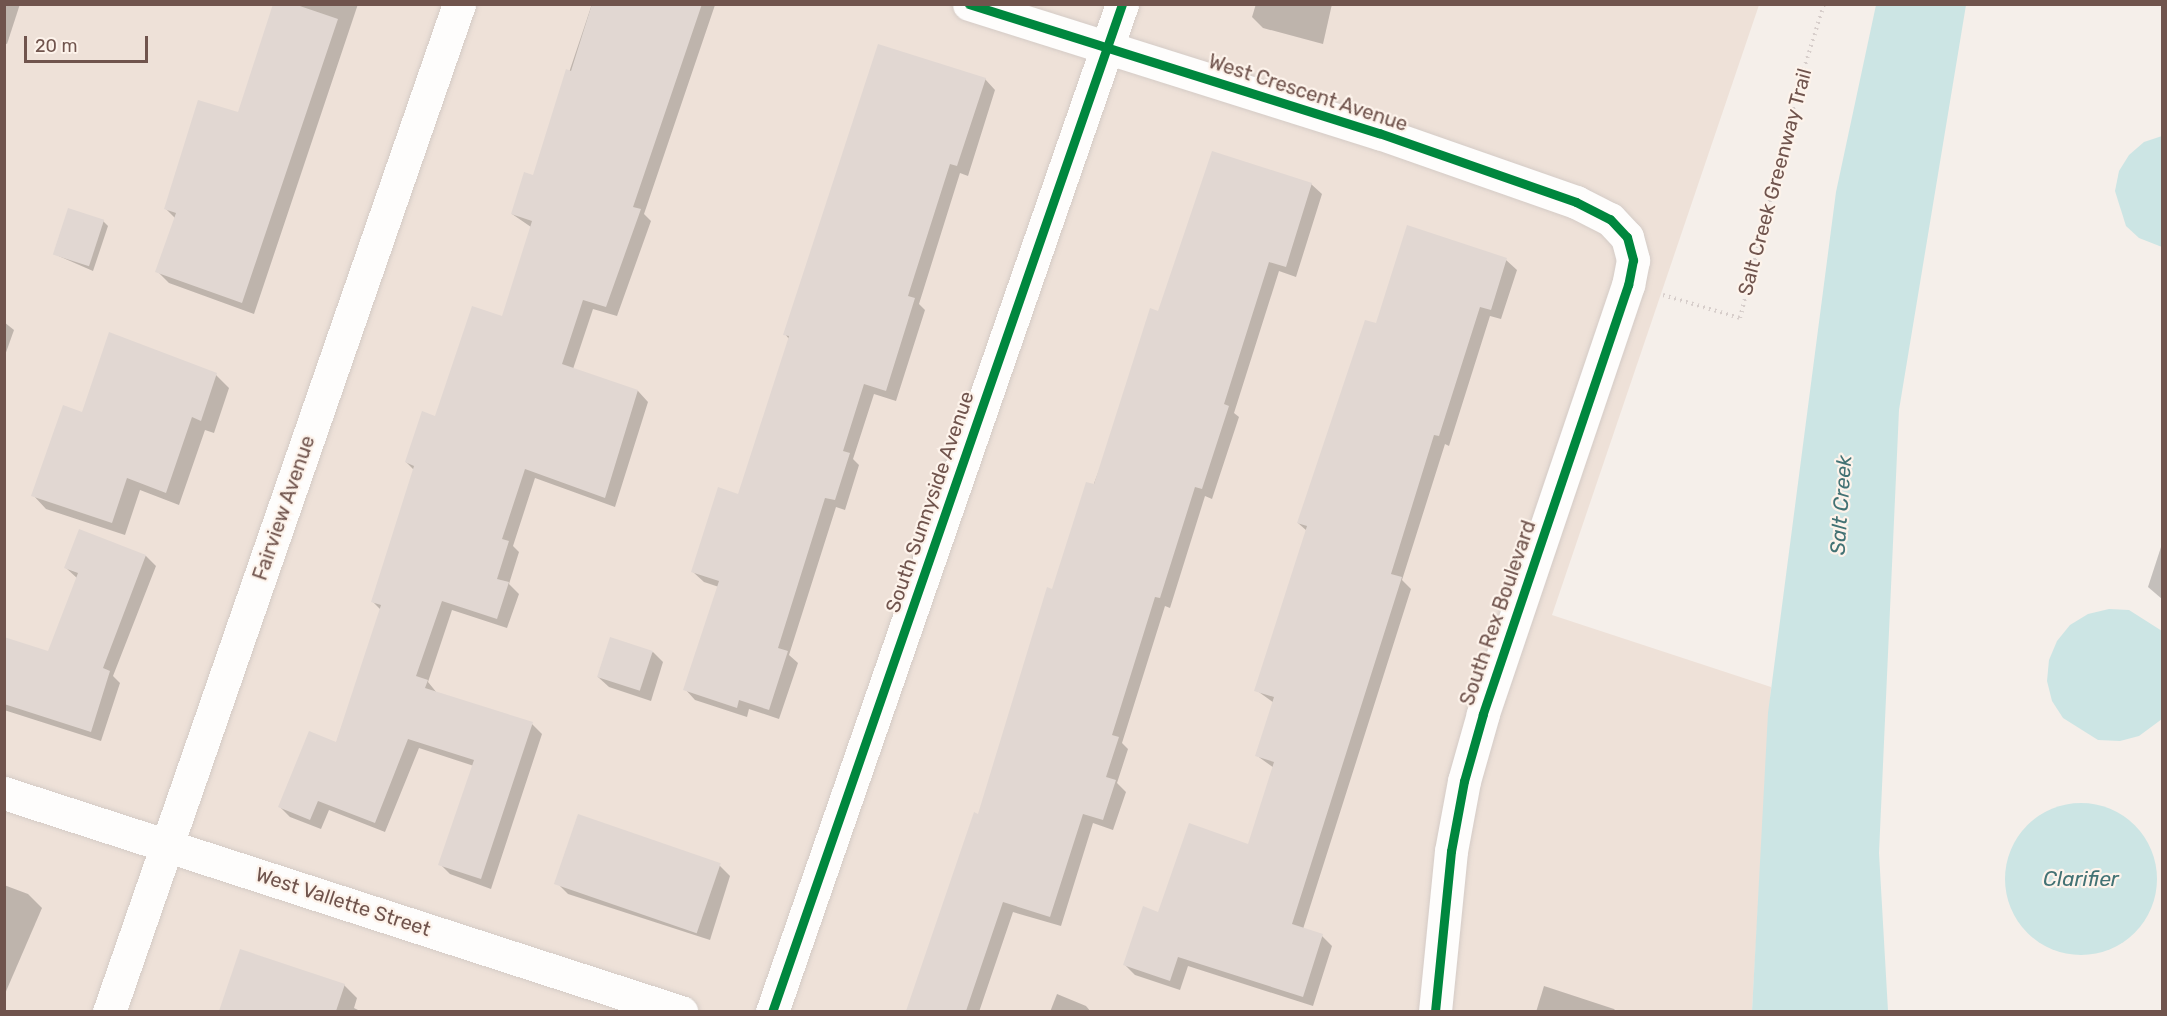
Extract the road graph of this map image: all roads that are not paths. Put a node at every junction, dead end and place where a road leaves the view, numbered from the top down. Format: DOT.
graph roads {
  1 [pos="459,4"];
  2 [pos="969,4"];
  3 [pos="1122,4"];
  4 [pos="1106,48"];
  5 [pos="1627,237"];
  6 [pos="4,793"];
  7 [pos="167,845"];
  8 [pos="109,1011"];
  9 [pos="681,1011"];
  10 [pos="772,1011"];
  11 [pos="1435,1011"];
  1 -- 7 [label="street, Fairview Avenue"];
  2 -- 4 [label="street, West Crescent Avenue"];
  3 -- 4 [label="street, South Sunnyside Avenue"];
  4 -- 5 [label="street, West Crescent Avenue"];
  4 -- 10 [label="street, South Sunnyside Avenue"];
  5 -- 11 [label="street, South Rex Boulevard"];
  6 -- 7 [label="street, West Vallette Street"];
  7 -- 8 [label="street, Fairview Avenue"];
  7 -- 9 [label="street, West Vallette Street"];
}
